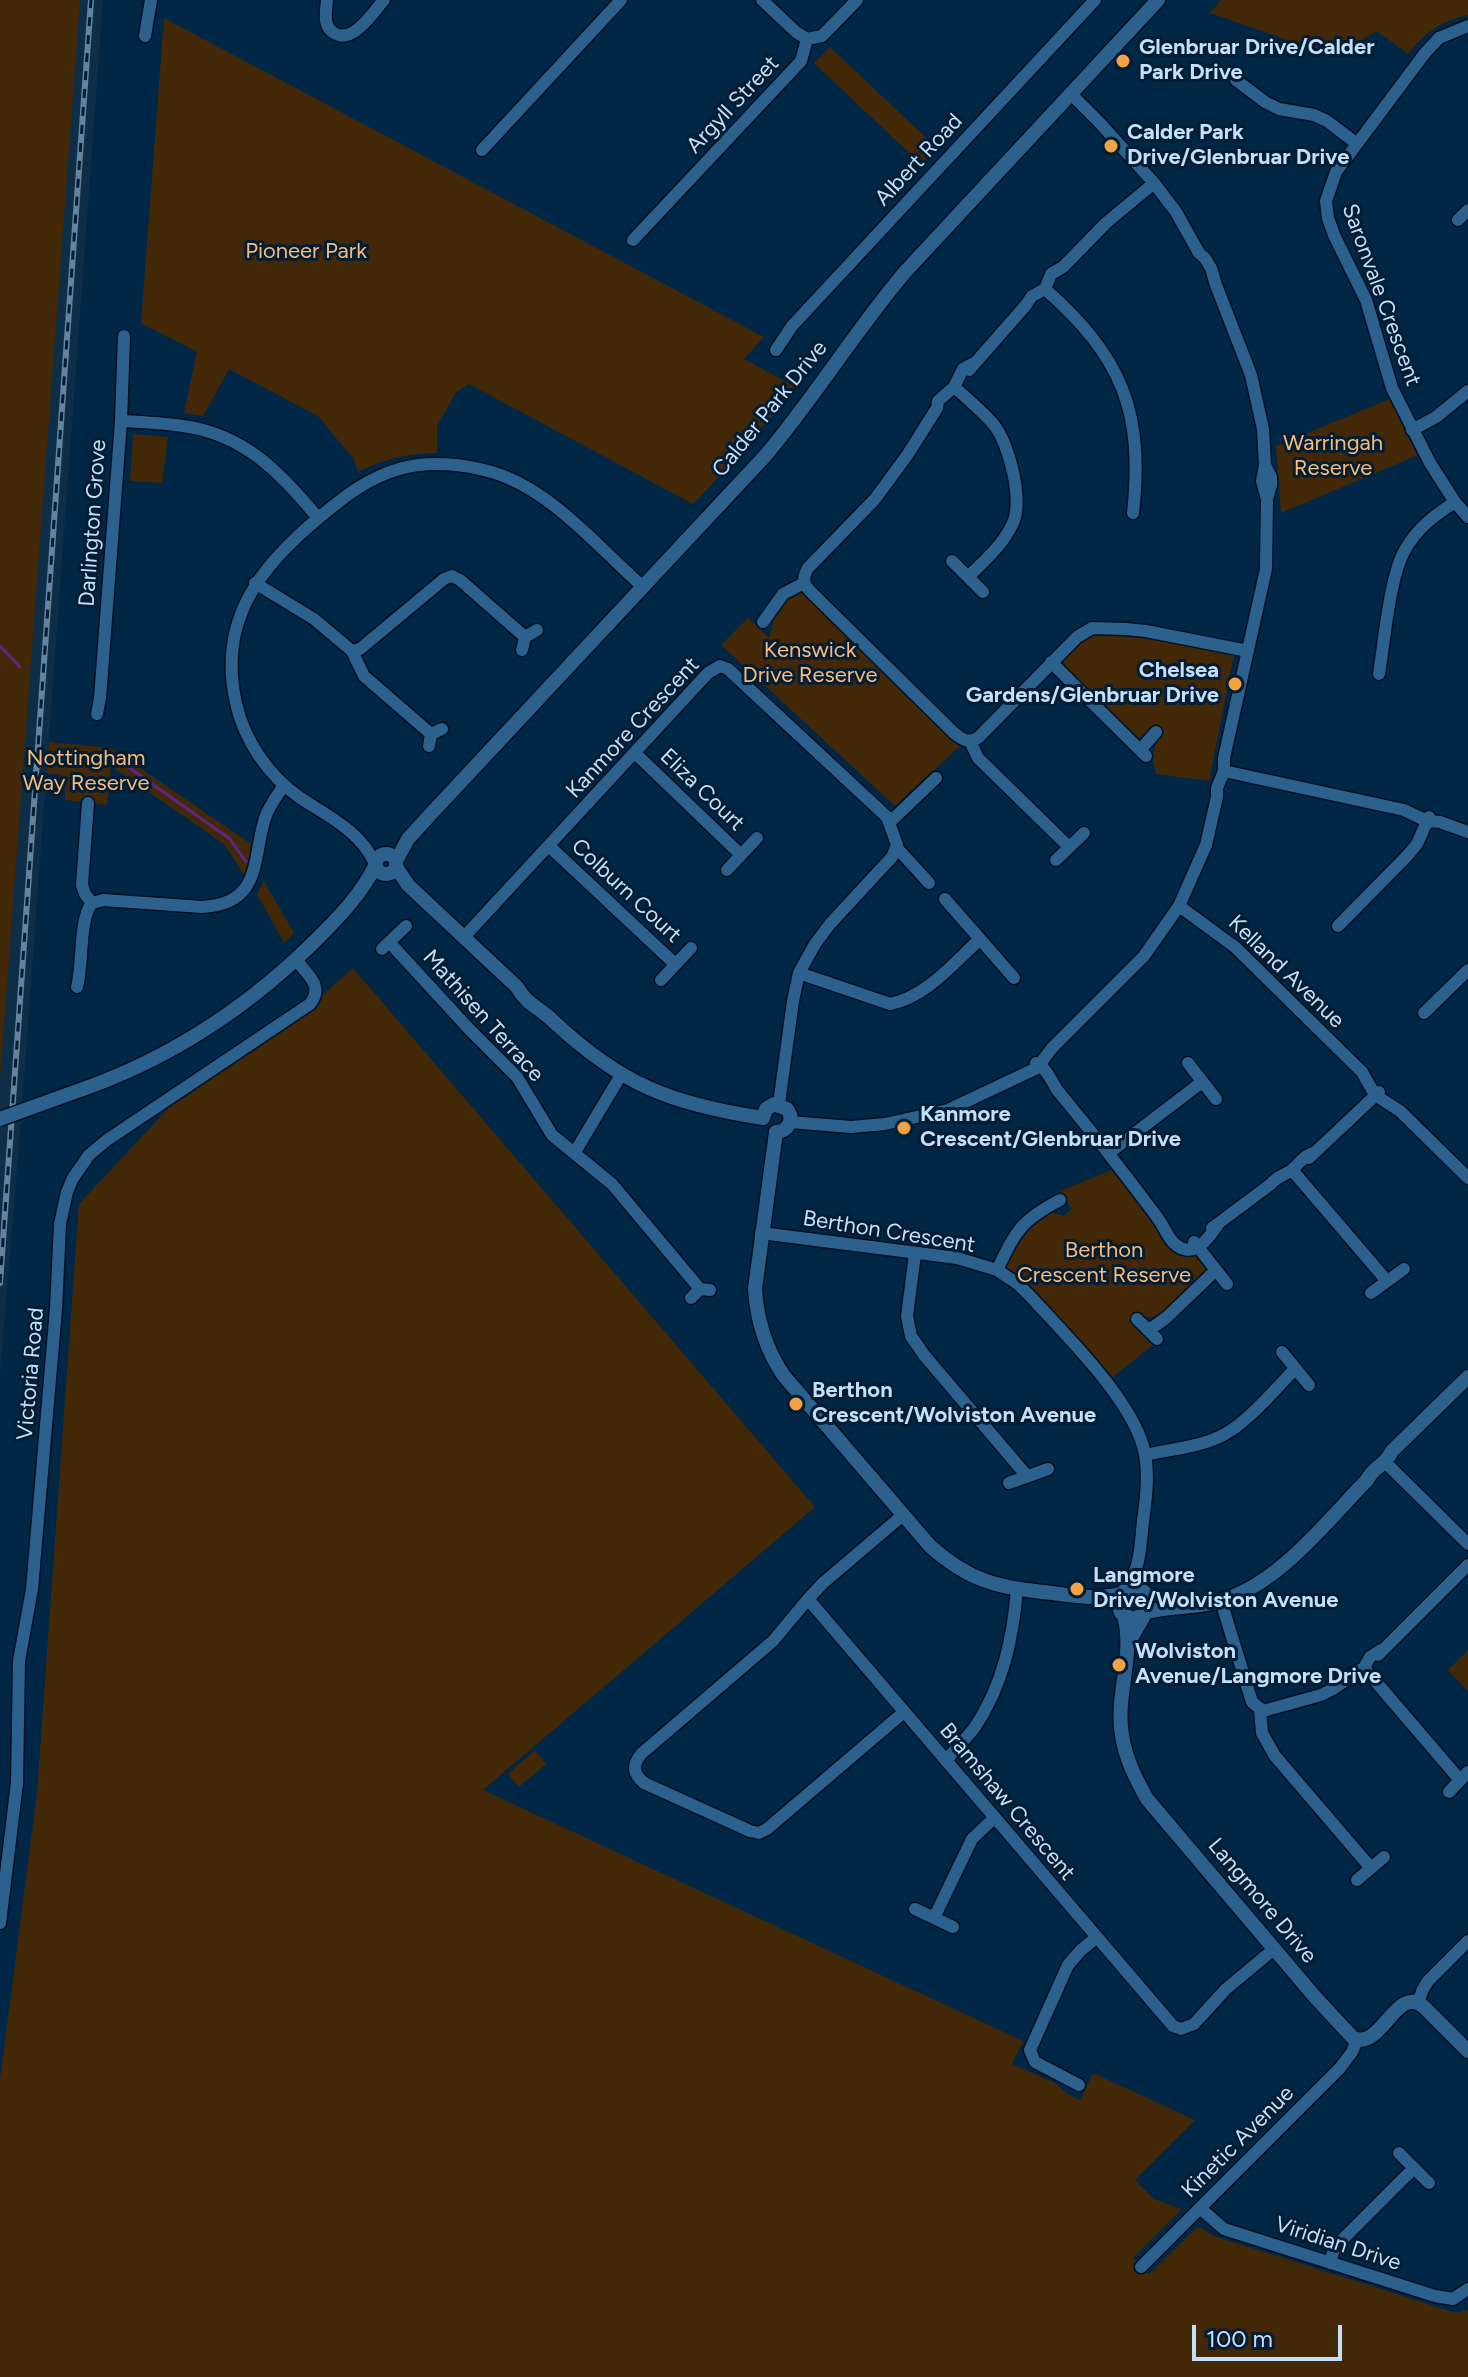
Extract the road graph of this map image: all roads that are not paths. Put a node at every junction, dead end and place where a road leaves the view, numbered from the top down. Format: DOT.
graph roads {
  1 [pos="151,0"];
  2 [pos="327,0"];
  3 [pos="384,0"];
  4 [pos="621,0"];
  5 [pos="762,0"];
  6 [pos="857,0"];
  7 [pos="1095,0"];
  8 [pos="1158,0"];
  9 [pos="1468,26"];
  10 [pos="145,36"];
  11 [pos="807,39"];
  12 [pos="1236,80"];
  13 [pos="1071,94"];
  14 [pos="1356,143"];
  15 [pos="482,150"];
  16 [pos="1154,183"];
  17 [pos="1468,210"];
  18 [pos="1458,220"];
  19 [pos="633,240"];
  20 [pos="1048,292"];
  21 [pos="124,336"];
  22 [pos="776,350"];
  23 [pos="956,389"];
  24 [pos="1468,391"];
  25 [pos="121,421"];
  26 [pos="1412,430"];
  27 [pos="1455,502"];
  28 [pos="1133,513"];
  29 [pos="1468,517"];
  30 [pos="318,518"];
  31 [pos="952,561"];
  32 [pos="968,577"];
  33 [pos="255,583"];
  34 [pos="804,583"];
  35 [pos="643,587"];
  36 [pos="983,592"];
  37 [pos="763,622"];
  38 [pos="528,639"];
  39 [pos="352,651"];
  40 [pos="1248,651"];
  41 [pos="1051,662"];
  42 [pos="1379,674"];
  43 [pos="97,714"];
  44 [pos="1156,732"];
  45 [pos="434,736"];
  46 [pos="970,741"];
  47 [pos="635,753"];
  48 [pos="1227,772"];
  49 [pos="936,778"];
  50 [pos="284,785"];
  51 [pos="88,803"];
  52 [pos="1428,819"];
  53 [pos="890,822"];
  54 [pos="1464,830"];
  55 [pos="1084,833"];
  56 [pos="757,838"];
  57 [pos="549,846"];
  58 [pos="1069,847"];
  59 [pos="897,848"];
  60 [pos="741,855"];
  61 [pos="1056,860"];
  62 [pos="386,864"];
  63 [pos="727,870"];
  64 [pos="929,883"];
  65 [pos="945,899"];
  66 [pos="92,903"];
  67 [pos="1179,906"];
  68 [pos="406,926"];
  69 [pos="1338,926"];
  70 [pos="464,937"];
  71 [pos="980,939"];
  72 [pos="691,948"];
  73 [pos="296,960"];
  74 [pos="675,964"];
  75 [pos="1468,970"];
  76 [pos="799,973"];
  77 [pos="1014,978"];
  78 [pos="661,980"];
  79 [pos="77,987"];
  80 [pos="1424,1013"];
  81 [pos="1188,1063"];
  82 [pos="1038,1065"];
  83 [pos="621,1075"];
  84 [pos="1202,1082"];
  85 [pos="1377,1093"];
  86 [pos="1216,1099"];
  87 [pos="779,1104"];
  88 [pos="763,1118"];
  89 [pos="0,1119"];
  90 [pos="790,1122"];
  91 [pos="776,1132"];
  92 [pos="575,1152"];
  93 [pos="1109,1153"];
  94 [pos="1294,1172"];
  95 [pos="1468,1178"];
  96 [pos="1060,1201"];
  97 [pos="761,1233"];
  98 [pos="1196,1245"];
  99 [pos="915,1254"];
  100 [pos="1404,1269"];
  101 [pos="997,1270"];
  102 [pos="1216,1270"];
  103 [pos="1387,1281"];
  104 [pos="1227,1284"];
  105 [pos="700,1293"];
  106 [pos="1371,1293"];
  107 [pos="1137,1319"];
  108 [pos="1282,1352"];
  109 [pos="1295,1369"];
  110 [pos="1468,1377"];
  111 [pos="1309,1385"];
  112 [pos="1146,1455"];
  113 [pos="1388,1464"];
  114 [pos="1048,1469"];
  115 [pos="1027,1476"];
  116 [pos="1009,1483"];
  117 [pos="903,1515"];
  118 [pos="1468,1544"];
  119 [pos="1138,1564"];
  120 [pos="1466,1564"];
  121 [pos="1017,1589"];
  122 [pos="1122,1592"];
  123 [pos="1146,1594"];
  124 [pos="808,1599"];
  125 [pos="1095,1599"];
  126 [pos="1221,1601"];
  127 [pos="1172,1608"];
  128 [pos="1122,1614"];
  129 [pos="1145,1614"];
  130 [pos="1128,1643"];
  131 [pos="1366,1670"];
  132 [pos="1260,1710"];
  133 [pos="904,1712"];
  134 [pos="946,1761"];
  135 [pos="1464,1776"];
  136 [pos="1449,1792"];
  137 [pos="994,1818"];
  138 [pos="1384,1857"];
  139 [pos="1371,1868"];
  140 [pos="1357,1880"];
  141 [pos="915,1909"];
  142 [pos="934,1918"];
  143 [pos="0,1923"];
  144 [pos="953,1927"];
  145 [pos="1097,1937"];
  146 [pos="1468,1941"];
  147 [pos="1274,1949"];
  148 [pos="1418,2002"];
  149 [pos="1357,2040"];
  150 [pos="1468,2051"];
  151 [pos="1079,2085"];
  152 [pos="1399,2153"];
  153 [pos="1414,2168"];
  154 [pos="1429,2183"];
  155 [pos="1200,2208"];
  156 [pos="1330,2263"];
  157 [pos="1141,2267"];
  158 [pos="1468,2289"];
  1 -- 10 [label="street"];
  2 -- 3 [label="street"];
  4 -- 15 [label="street"];
  5 -- 11 [label="street"];
  6 -- 11 [label="street"];
  7 -- 22 [label="street, Albert Road"];
  8 -- 13 [label="street, Calder Park Drive"];
  9 -- 14 [label="street, Saronvale Crescent"];
  11 -- 19 [label="street, Argyll Street"];
  12 -- 14 [label="street"];
  13 -- 16 [label="street"];
  13 -- 35 [label="street, Calder Park Drive"];
  14 -- 26 [label="street, Saronvale Crescent"];
  16 -- 20 [label="street"];
  16 -- 40 [label="street"];
  17 -- 18 [label="street"];
  20 -- 23 [label="street"];
  20 -- 28 [label="street"];
  21 -- 25 [label="street"];
  23 -- 32 [label="street"];
  23 -- 34 [label="street"];
  24 -- 26 [label="street"];
  25 -- 30 [label="street, Darlington Grove"];
  25 -- 43 [label="street, Darlington Grove"];
  26 -- 27 [label="street, Saronvale Crescent"];
  27 -- 29 [label="street, Saronvale Crescent"];
  27 -- 42 [label="street"];
  30 -- 33 [label="street"];
  30 -- 35 [label="street"];
  31 -- 32 [label="street"];
  32 -- 36 [label="street"];
  33 -- 39 [label="street"];
  33 -- 50 [label="street"];
  34 -- 37 [label="street"];
  34 -- 46 [label="street"];
  35 -- 62 [label="street, Calder Park Drive"];
  38 -- 39 [label="street"];
  39 -- 45 [label="street"];
  40 -- 41 [label="street"];
  40 -- 48 [label="street"];
  41 -- 44 [label="street"];
  41 -- 46 [label="street"];
  46 -- 58 [label="street"];
  47 -- 53 [label="street, Kanmore Crescent"];
  47 -- 57 [label="street, Kanmore Crescent"];
  47 -- 60 [label="street, Eliza Court"];
  48 -- 52 [label="street"];
  48 -- 67 [label="street"];
  49 -- 53 [label="street"];
  50 -- 62 [label="street"];
  50 -- 66 [label="street"];
  51 -- 66 [label="street"];
  52 -- 54 [label="street"];
  52 -- 69 [label="street"];
  53 -- 59 [label="street, Kanmore Crescent"];
  55 -- 58 [label="street"];
  56 -- 60 [label="street, Eliza Court"];
  57 -- 70 [label="street, Kanmore Crescent"];
  57 -- 74 [label="street, Colburn Court"];
  58 -- 61 [label="street"];
  59 -- 64 [label="street, Kanmore Crescent"];
  59 -- 76 [label="street"];
  60 -- 63 [label="street, Eliza Court"];
  62 -- 70 [label="street"];
  62 -- 73 [label="street, Calder Park Drive"];
  65 -- 71 [label="street"];
  66 -- 79 [label="street"];
  67 -- 82 [label="street"];
  67 -- 85 [label="street, Kelland Avenue"];
  68 -- 92 [label="street, Mathisen Terrace"];
  70 -- 83 [label="street"];
  71 -- 76 [label="street"];
  71 -- 77 [label="street"];
  72 -- 74 [label="street, Colburn Court"];
  73 -- 89 [label="street, Calder Park Drive, bridge"];
  73 -- 143 [label="street, Victoria Road"];
  74 -- 78 [label="street, Colburn Court"];
  75 -- 80 [label="street"];
  76 -- 87 [label="street"];
  81 -- 84 [label="street"];
  82 -- 90 [label="street"];
  82 -- 93 [label="street"];
  83 -- 88 [label="street"];
  83 -- 92 [label="street"];
  84 -- 86 [label="street"];
  84 -- 93 [label="street"];
  85 -- 94 [label="street"];
  85 -- 95 [label="street, Kelland Avenue"];
  87 -- 88 [label="street"];
  87 -- 90 [label="street"];
  88 -- 91 [label="street"];
  90 -- 91 [label="street"];
  91 -- 97 [label="street"];
  92 -- 105 [label="street, Mathisen Terrace"];
  93 -- 98 [label="street"];
  94 -- 98 [label="street"];
  94 -- 103 [label="street"];
  96 -- 101 [label="street"];
  97 -- 99 [label="street, Berthon Crescent"];
  97 -- 117 [label="street"];
  98 -- 102 [label="street"];
  99 -- 101 [label="street, Berthon Crescent"];
  99 -- 115 [label="street"];
  100 -- 103 [label="street"];
  101 -- 112 [label="street, Berthon Crescent"];
  102 -- 104 [label="street"];
  102 -- 107 [label="street"];
  103 -- 106 [label="street"];
  108 -- 109 [label="street"];
  109 -- 111 [label="street"];
  109 -- 112 [label="street"];
  110 -- 113 [label="street"];
  112 -- 119 [label="street, Berthon Crescent"];
  113 -- 118 [label="street"];
  113 -- 126 [label="street"];
  114 -- 115 [label="street"];
  115 -- 116 [label="street"];
  117 -- 121 [label="street"];
  117 -- 124 [label="street"];
  119 -- 122 [label="street, Berthon Crescent"];
  119 -- 123 [label="street, Berthon Crescent"];
  120 -- 131 [label="street"];
  121 -- 125 [label="street"];
  121 -- 134 [label="street"];
  122 -- 123 [label="street"];
  122 -- 125 [label="street"];
  122 -- 128 [label="street"];
  123 -- 127 [label="street"];
  123 -- 129 [label="street"];
  124 -- 133 [label="street, Bramshaw Crescent"];
  124 -- 133 [label="street"];
  125 -- 128 [label="street"];
  126 -- 127 [label="street"];
  126 -- 132 [label="street"];
  127 -- 129 [label="street"];
  128 -- 129 [label="street"];
  128 -- 130 [label="street, Langmore Drive"];
  129 -- 130 [label="street, Langmore Drive"];
  130 -- 147 [label="street, Langmore Drive"];
  131 -- 132 [label="street"];
  131 -- 135 [label="street"];
  132 -- 139 [label="street"];
  133 -- 134 [label="street, Bramshaw Crescent"];
  134 -- 137 [label="street, Bramshaw Crescent"];
  135 -- 136 [label="street"];
  137 -- 142 [label="street"];
  137 -- 145 [label="street, Bramshaw Crescent"];
  138 -- 139 [label="street"];
  139 -- 140 [label="street"];
  141 -- 142 [label="street"];
  142 -- 144 [label="street"];
  145 -- 147 [label="street, Bramshaw Crescent"];
  145 -- 151 [label="street"];
  146 -- 148 [label="street"];
  147 -- 149 [label="street, Langmore Drive"];
  148 -- 149 [label="street"];
  148 -- 150 [label="street"];
  149 -- 155 [label="street, Kinetic Avenue"];
  152 -- 153 [label="street"];
  153 -- 154 [label="street"];
  153 -- 156 [label="street"];
  155 -- 156 [label="street, Viridian Drive"];
  155 -- 157 [label="street, Kinetic Avenue"];
  156 -- 158 [label="street, Viridian Drive"];
}
